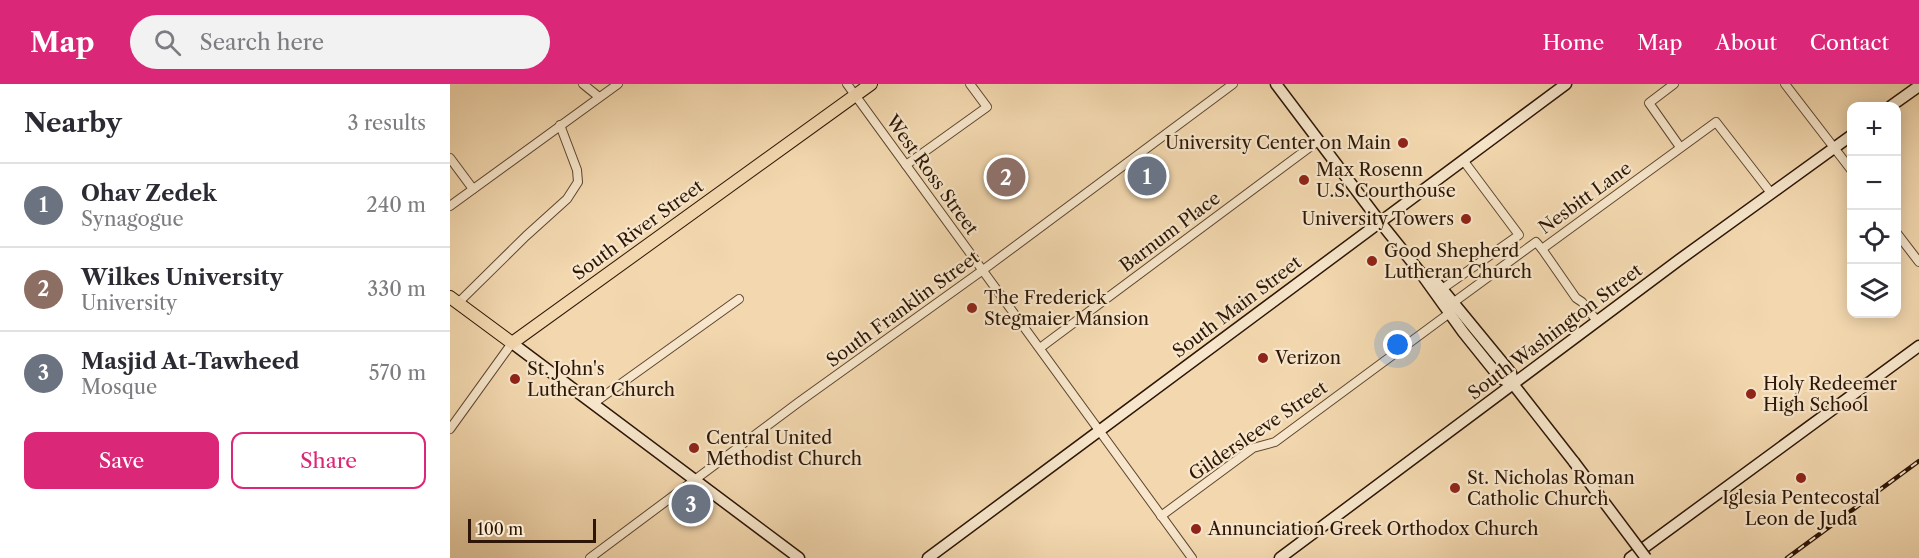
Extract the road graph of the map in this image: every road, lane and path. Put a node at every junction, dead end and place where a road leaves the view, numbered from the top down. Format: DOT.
graph roads {
  1 [pos="583,84"];
  2 [pos="618,84"];
  3 [pos="847,84"];
  4 [pos="871,84"];
  5 [pos="970,84"];
  6 [pos="1233,84"];
  7 [pos="1276,84"];
  8 [pos="1566,84"];
  9 [pos="1674,84"];
  10 [pos="1785,84"];
  11 [pos="1919,86"];
  12 [pos="855,95"];
  13 [pos="599,97"];
  14 [pos="1897,102"];
  15 [pos="560,125"];
  16 [pos="1847,138"];
  17 [pos="1318,141"];
  18 [pos="1680,147"];
  19 [pos="1834,148"];
  20 [pos="450,158"];
  21 [pos="1463,160"];
  22 [pos="906,165"];
  23 [pos="1847,166"];
  24 [pos="473,189"];
  25 [pos="1771,193"];
  26 [pos="450,206"];
  27 [pos="1380,222"];
  28 [pos="1901,239"];
  29 [pos="1542,249"];
  30 [pos="1919,262"];
  31 [pos="983,270"];
  32 [pos="1420,272"];
  33 [pos="1442,289"];
  34 [pos="739,299"];
  35 [pos="454,300"];
  36 [pos="1451,308"];
  37 [pos="1597,321"];
  38 [pos="512,343"];
  39 [pos="1919,346"];
  40 [pos="1040,348"];
  41 [pos="1513,384"];
  42 [pos="594,404"];
  43 [pos="450,429"];
  44 [pos="1099,429"];
  45 [pos="695,480"];
  46 [pos="1161,516"];
  47 [pos="590,558"];
  48 [pos="799,558"];
  49 [pos="928,558"];
  50 [pos="1192,558"];
  51 [pos="1280,558"];
  52 [pos="1630,558"];
  53 [pos="1646,558"];
  1 -- 13 [label="street"];
  2 -- 13 [label="street"];
  3 -- 12 [label="street, West Ross Street"];
  4 -- 12 [label="main road, South River Street"];
  5 -- 22 [label="street"];
  6 -- 31 [label="street, South Franklin Street"];
  7 -- 17 [label="street"];
  8 -- 21 [label="street, South Main Street"];
  9 -- 18 [label="street"];
  10 -- 19 [label="street"];
  11 -- 14 [label="street"];
  12 -- 22 [label="street, West Ross Street"];
  12 -- 38 [label="main road, South River Street"];
  13 -- 15 [label="street"];
  15 -- 24 [label="street"];
  15 -- 35 [label="street"];
  16 -- 19 [label="street, South Washington Street"];
  17 -- 27 [label="street"];
  17 -- 40 [label="street, Barnum Place"];
  18 -- 25 [label="street, Nesbitt Lane"];
  18 -- 29 [label="street, Nesbitt Lane"];
  19 -- 23 [label="street"];
  19 -- 25 [label="street, South Washington Street"];
  20 -- 24 [label="street"];
  21 -- 27 [label="street, South Main Street"];
  21 -- 33 [label="street"];
  22 -- 31 [label="street, West Ross Street"];
  24 -- 26 [label="street"];
  25 -- 37 [label="street, South Washington Street"];
  27 -- 32 [label="street"];
  27 -- 44 [label="street, South Main Street"];
  28 -- 30 [label="street"];
  29 -- 36 [label="street, Nesbitt Lane"];
  29 -- 37 [label="street"];
  31 -- 40 [label="street, West Ross Street"];
  31 -- 45 [label="street, South Franklin Street"];
  32 -- 33 [label="street"];
  32 -- 36 [label="street"];
  33 -- 36 [label="street"];
  34 -- 42 [label="street"];
  35 -- 38 [label="main road"];
  36 -- 41 [label="street"];
  36 -- 46 [label="street, Gildersleeve Street"];
  37 -- 41 [label="street, South Washington Street"];
  38 -- 42 [label="street"];
  38 -- 43 [label="street, South River Street"];
  39 -- 52 [label="street"];
  40 -- 44 [label="street, West Ross Street"];
  41 -- 51 [label="street, South Washington Street"];
  41 -- 53 [label="street, bridge"];
  42 -- 45 [label="street"];
  44 -- 46 [label="street, West Ross Street"];
  44 -- 49 [label="street, South Main Street"];
  45 -- 47 [label="street, South Franklin Street"];
  45 -- 48 [label="street"];
  46 -- 50 [label="street, West Ross Street"];
}
